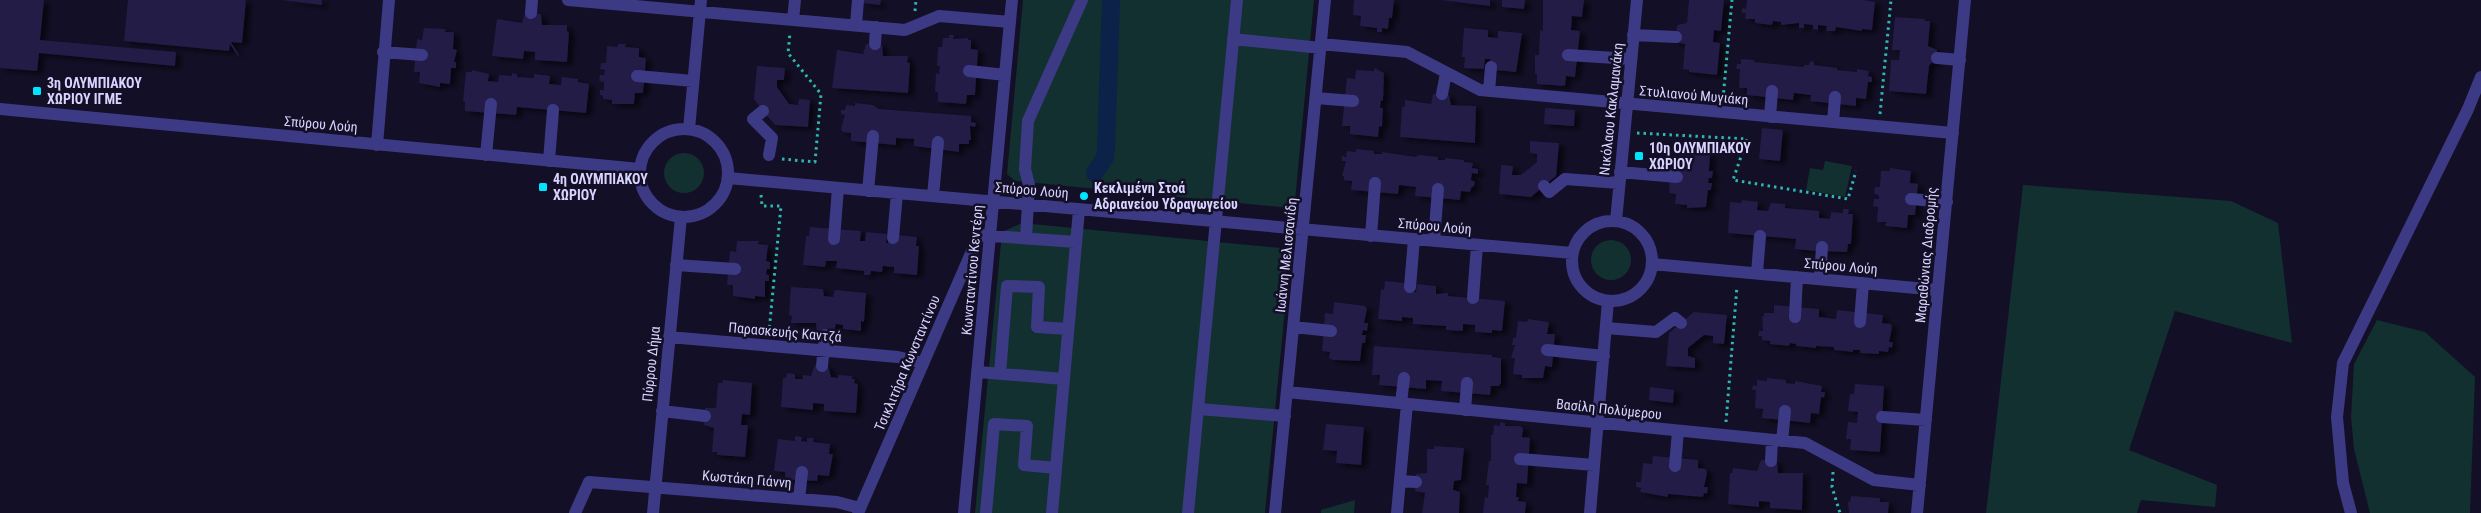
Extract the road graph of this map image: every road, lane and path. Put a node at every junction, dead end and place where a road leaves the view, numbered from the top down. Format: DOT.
graph roads {
  1 [pos="389,0"];
  2 [pos="532,0"];
  3 [pos="568,0"];
  4 [pos="795,0"];
  5 [pos="858,0"];
  6 [pos="1012,0"];
  7 [pos="1082,0"];
  8 [pos="1237,0"];
  9 [pos="1325,0"];
  10 [pos="1637,0"];
  11 [pos="1732,0"];
  12 [pos="1891,0"];
  13 [pos="1965,0"];
  14 [pos="700,6"];
  15 [pos="531,13"];
  16 [pos="793,20"];
  17 [pos="1010,22"];
  18 [pos="856,26"];
  19 [pos="876,27"];
  20 [pos="1634,35"];
  21 [pos="1676,37"];
  22 [pos="1233,39"];
  23 [pos="875,44"];
  24 [pos="1321,46"];
  25 [pos="383,52"];
  26 [pos="1568,54"];
  27 [pos="422,55"];
  28 [pos="1936,58"];
  29 [pos="1631,59"];
  30 [pos="1960,60"];
  31 [pos="1491,67"];
  32 [pos="969,72"];
  33 [pos="1446,73"];
  34 [pos="1005,75"];
  35 [pos="637,76"];
  36 [pos="2481,76"];
  37 [pos="694,81"];
  38 [pos="1489,91"];
  39 [pos="1772,91"];
  40 [pos="1442,94"];
  41 [pos="1835,97"];
  42 [pos="1316,98"];
  43 [pos="1353,101"];
  44 [pos="491,104"];
  45 [pos="1627,104"];
  46 [pos="0,109"];
  47 [pos="553,110"];
  48 [pos="763,111"];
  49 [pos="1722,112"];
  50 [pos="1770,117"];
  51 [pos="1833,122"];
  52 [pos="1878,127"];
  53 [pos="689,129"];
  54 [pos="1624,132"];
  55 [pos="1953,133"];
  56 [pos="874,136"];
  57 [pos="938,142"];
  58 [pos="377,145"];
  59 [pos="486,155"];
  60 [pos="769,155"];
  61 [pos="549,161"];
  62 [pos="640,169"];
  63 [pos="1856,172"];
  64 [pos="1677,177"];
  65 [pos="728,178"];
  66 [pos="1620,178"];
  67 [pos="1375,183"];
  68 [pos="1544,186"];
  69 [pos="838,188"];
  70 [pos="1438,189"];
  71 [pos="868,191"];
  72 [pos="897,193"];
  73 [pos="933,196"];
  74 [pos="1911,199"];
  75 [pos="993,202"];
  76 [pos="1946,202"];
  77 [pos="1027,205"];
  78 [pos="1079,210"];
  79 [pos="680,217"];
  80 [pos="1616,221"];
  81 [pos="1215,222"];
  82 [pos="1304,230"];
  83 [pos="990,236"];
  84 [pos="1371,236"];
  85 [pos="1760,236"];
  86 [pos="894,238"];
  87 [pos="1026,238"];
  88 [pos="834,239"];
  89 [pos="1414,239"];
  90 [pos="1434,241"];
  91 [pos="1076,242"];
  92 [pos="1477,245"];
  93 [pos="1822,247"];
  94 [pos="1572,253"];
  95 [pos="1652,264"];
  96 [pos="676,265"];
  97 [pos="735,269"];
  98 [pos="1739,272"];
  99 [pos="1757,273"];
  100 [pos="1797,278"];
  101 [pos="1820,280"];
  102 [pos="1864,284"];
  103 [pos="1410,287"];
  104 [pos="1938,290"];
  105 [pos="1473,298"];
  106 [pos="1608,301"];
  107 [pos="1795,317"];
  108 [pos="1860,322"];
  109 [pos="1681,323"];
  110 [pos="1294,327"];
  111 [pos="1606,328"];
  112 [pos="1068,330"];
  113 [pos="1331,331"];
  114 [pos="825,335"];
  115 [pos="669,337"];
  116 [pos="824,350"];
  117 [pos="1547,350"];
  118 [pos="1604,356"];
  119 [pos="923,363"];
  120 [pos="822,366"];
  121 [pos="978,372"];
  122 [pos="1000,374"];
  123 [pos="1404,378"];
  124 [pos="1064,379"];
  125 [pos="1467,384"];
  126 [pos="1287,392"];
  127 [pos="1404,404"];
  128 [pos="1198,409"];
  129 [pos="1465,410"];
  130 [pos="662,411"];
  131 [pos="1785,411"];
  132 [pos="705,416"];
  133 [pos="1285,416"];
  134 [pos="1882,417"];
  135 [pos="1926,420"];
  136 [pos="1598,423"];
  137 [pos="1678,431"];
  138 [pos="1724,435"];
  139 [pos="1777,440"];
  140 [pos="1520,459"];
  141 [pos="1837,460"];
  142 [pos="1771,461"];
  143 [pos="1594,465"];
  144 [pos="1675,466"];
  145 [pos="1056,468"];
  146 [pos="802,472"];
  147 [pos="1400,481"];
  148 [pos="1416,482"];
  149 [pos="1920,485"];
  150 [pos="655,487"];
  151 [pos="800,499"];
  152 [pos="859,510"];
  153 [pos="964,512"];
  154 [pos="576,513"];
  155 [pos="652,513"];
  156 [pos="978,513"];
  157 [pos="986,513"];
  158 [pos="1052,513"];
  159 [pos="1188,513"];
  160 [pos="1275,513"];
  161 [pos="1397,513"];
  162 [pos="1590,513"];
  163 [pos="1840,513"];
  164 [pos="1917,513"];
  165 [pos="2351,513"];
  1 -- 25 [label="street"];
  2 -- 15 [label="street"];
  3 -- 14 [label="street"];
  4 -- 16 [label="street"];
  5 -- 18 [label="street"];
  6 -- 17 [label="street, Κωνσταντίνου Κεντέρη"];
  7 -- 77 [label="street"];
  8 -- 22 [label="street"];
  9 -- 24 [label="street, Ιωάννη Μελισσανίδη"];
  10 -- 20 [label="street, Νικόλαου Κακλαμανάκη"];
  11 -- 49 [label="path"];
  12 -- 52 [label="path"];
  13 -- 30 [label="street, Μαραθώνιας Διαδρομής"];
  14 -- 16 [label="street"];
  14 -- 37 [label="street"];
  16 -- 18 [label="street"];
  17 -- 19 [label="street"];
  17 -- 34 [label="street, Κωνσταντίνου Κεντέρη"];
  18 -- 19 [label="street"];
  19 -- 23 [label="street"];
  20 -- 21 [label="street"];
  20 -- 29 [label="street, Νικόλαου Κακλαμανάκη"];
  22 -- 24 [label="street, Στυλιανού Μυγιάκη"];
  22 -- 81 [label="street"];
  24 -- 33 [label="street, Στυλιανού Μυγιάκη"];
  24 -- 42 [label="street, Ιωάννη Μελισσανίδη"];
  25 -- 27 [label="street"];
  25 -- 58 [label="street"];
  26 -- 29 [label="street"];
  28 -- 30 [label="street"];
  29 -- 45 [label="street, Νικόλαου Κακλαμανάκη"];
  30 -- 55 [label="street, Μαραθώνιας Διαδρομής"];
  31 -- 38 [label="street"];
  32 -- 34 [label="street"];
  33 -- 38 [label="street, Στυλιανού Μυγιάκη"];
  33 -- 40 [label="street"];
  34 -- 75 [label="street, Κωνσταντίνου Κεντέρη"];
  35 -- 37 [label="street"];
  36 -- 165 [label="street"];
  37 -- 53 [label="street"];
  38 -- 45 [label="street, Στυλιανού Μυγιάκη"];
  39 -- 50 [label="street"];
  41 -- 51 [label="street"];
  42 -- 43 [label="street"];
  42 -- 82 [label="street, Ιωάννη Μελισσανίδη"];
  44 -- 59 [label="street"];
  45 -- 49 [label="street, Στυλιανού Μυγιάκη"];
  45 -- 54 [label="street, Νικόλαου Κακλαμανάκη"];
  46 -- 58 [label="street, Σπύρου Λούη"];
  47 -- 61 [label="street"];
  48 -- 60 [label="street"];
  49 -- 50 [label="street, Στυλιανού Μυγιάκη"];
  50 -- 51 [label="street, Στυλιανού Μυγιάκη"];
  51 -- 52 [label="street, Στυλιανού Μυγιάκη"];
  52 -- 55 [label="street, Στυλιανού Μυγιάκη"];
  53 -- 62 [label="street"];
  53 -- 65 [label="street"];
  54 -- 63 [label="path"];
  54 -- 66 [label="street, Νικόλαου Κακλαμανάκη"];
  55 -- 76 [label="street, Μαραθώνιας Διαδρομής"];
  56 -- 71 [label="street"];
  57 -- 73 [label="street"];
  58 -- 59 [label="street, Σπύρου Λούη"];
  59 -- 61 [label="street, Σπύρου Λούη"];
  61 -- 62 [label="street, Σπύρου Λούη"];
  62 -- 79 [label="street"];
  64 -- 66 [label="street"];
  65 -- 69 [label="street, Σπύρου Λούη"];
  65 -- 79 [label="street"];
  66 -- 68 [label="street"];
  66 -- 80 [label="street, Νικόλαου Κακλαμανάκη"];
  67 -- 84 [label="street"];
  69 -- 71 [label="street, Σπύρου Λούη"];
  69 -- 88 [label="street"];
  70 -- 90 [label="street"];
  71 -- 72 [label="street, Σπύρου Λούη"];
  72 -- 73 [label="street, Σπύρου Λούη"];
  72 -- 86 [label="street"];
  73 -- 75 [label="street, Σπύρου Λούη"];
  74 -- 76 [label="street"];
  75 -- 77 [label="street, Σπύρου Λούη"];
  75 -- 83 [label="street, Κωνσταντίνου Κεντέρη"];
  76 -- 104 [label="street, Μαραθώνιας Διαδρομής"];
  77 -- 78 [label="street, Σπύρου Λούη"];
  77 -- 87 [label="street"];
  78 -- 81 [label="street, Σπύρου Λούη"];
  78 -- 91 [label="street"];
  79 -- 96 [label="street, Πύρρου Δήμα"];
  80 -- 94 [label="street"];
  80 -- 95 [label="street"];
  81 -- 82 [label="street, Σπύρου Λούη"];
  81 -- 128 [label="street"];
  82 -- 84 [label="street, Σπύρου Λούη"];
  82 -- 110 [label="street, Ιωάννη Μελισσανίδη"];
  83 -- 87 [label="street"];
  83 -- 119 [label="street, Τσικλιτήρα Κωνσταντίνου"];
  83 -- 121 [label="street, Κωνσταντίνου Κεντέρη"];
  84 -- 89 [label="street, Σπύρου Λούη"];
  85 -- 99 [label="street"];
  87 -- 91 [label="street"];
  89 -- 90 [label="street, Σπύρου Λούη"];
  89 -- 103 [label="street"];
  90 -- 92 [label="street, Σπύρου Λούη"];
  91 -- 112 [label="street"];
  92 -- 94 [label="street, Σπύρου Λούη"];
  92 -- 105 [label="street"];
  93 -- 101 [label="street"];
  94 -- 106 [label="street"];
  95 -- 98 [label="street, Σπύρου Λούη"];
  95 -- 106 [label="street"];
  96 -- 97 [label="street"];
  96 -- 115 [label="street, Πύρρου Δήμα"];
  98 -- 99 [label="street, Σπύρου Λούη"];
  98 -- 138 [label="path"];
  99 -- 100 [label="street, Σπύρου Λούη"];
  100 -- 101 [label="street, Σπύρου Λούη"];
  100 -- 107 [label="street"];
  101 -- 102 [label="street, Σπύρου Λούη"];
  102 -- 104 [label="street, Σπύρου Λούη"];
  102 -- 108 [label="street"];
  104 -- 135 [label="street, Μαραθώνιας Διαδρομής"];
  106 -- 111 [label="street"];
  109 -- 111 [label="street"];
  110 -- 113 [label="street"];
  110 -- 126 [label="street, Ιωάννη Μελισσανίδη"];
  111 -- 118 [label="street"];
  112 -- 122 [label="street"];
  112 -- 124 [label="street"];
  114 -- 116 [label="street"];
  115 -- 116 [label="street, Παρασκευής Καντζά"];
  115 -- 130 [label="street, Πύρρου Δήμα"];
  116 -- 119 [label="street, Παρασκευής Καντζά"];
  116 -- 120 [label="street"];
  117 -- 118 [label="street"];
  118 -- 136 [label="street"];
  119 -- 152 [label="street, Τσικλιτήρα Κωνσταντίνου"];
  121 -- 122 [label="street"];
  121 -- 153 [label="street, Κωνσταντίνου Κεντέρη"];
  122 -- 124 [label="street"];
  123 -- 127 [label="street"];
  124 -- 145 [label="street"];
  125 -- 129 [label="street"];
  126 -- 127 [label="street, Βασίλη Πολύμερου"];
  126 -- 133 [label="street, Ιωάννη Μελισσανίδη"];
  127 -- 129 [label="street, Βασίλη Πολύμερου"];
  127 -- 147 [label="street"];
  128 -- 133 [label="street"];
  128 -- 159 [label="street"];
  129 -- 136 [label="street, Βασίλη Πολύμερου"];
  130 -- 132 [label="street"];
  130 -- 150 [label="street, Πύρρου Δήμα"];
  131 -- 139 [label="street"];
  133 -- 160 [label="street, Ιωάννη Μελισσανίδη"];
  134 -- 135 [label="street"];
  135 -- 149 [label="street, Μαραθώνιας Διαδρομής"];
  136 -- 137 [label="street, Βασίλη Πολύμερου"];
  136 -- 143 [label="street"];
  137 -- 138 [label="street, Βασίλη Πολύμερου"];
  137 -- 144 [label="street"];
  138 -- 139 [label="street, Βασίλη Πολύμερου"];
  139 -- 141 [label="street, Βασίλη Πολύμερου"];
  139 -- 142 [label="street"];
  140 -- 143 [label="street"];
  141 -- 149 [label="street, Βασίλη Πολύμερου"];
  141 -- 163 [label="path"];
  143 -- 162 [label="street"];
  145 -- 157 [label="street"];
  145 -- 158 [label="street"];
  146 -- 151 [label="street"];
  147 -- 148 [label="street"];
  147 -- 161 [label="street"];
  149 -- 164 [label="street, Μαραθώνιας Διαδρομής"];
  150 -- 151 [label="street, Κωστάκη Γιάννη"];
  150 -- 154 [label="street, Κωστάκη Γιάννη"];
  150 -- 155 [label="street, Πύρρου Δήμα"];
  151 -- 152 [label="street, Κωστάκη Γιάννη"];
  153 -- 156 [label="street"];
}
